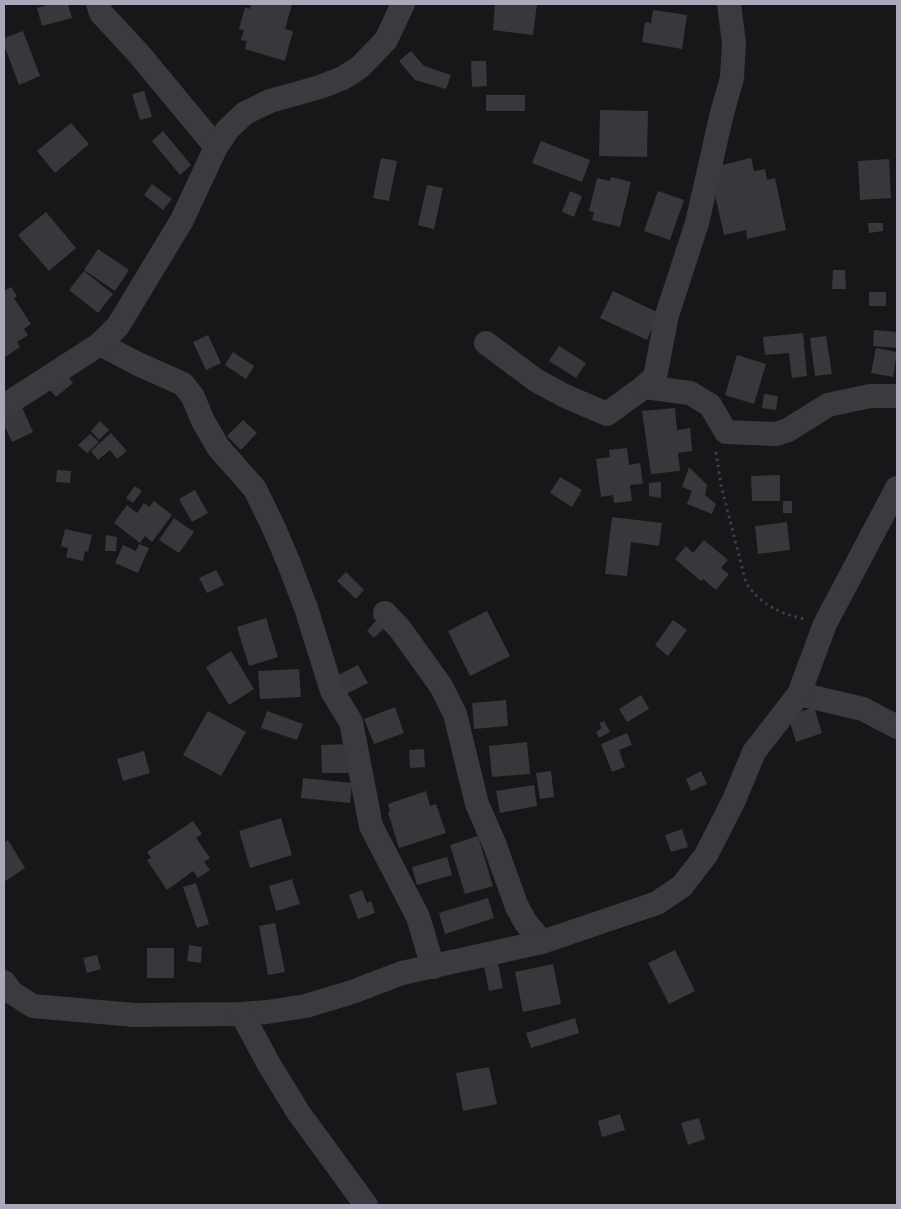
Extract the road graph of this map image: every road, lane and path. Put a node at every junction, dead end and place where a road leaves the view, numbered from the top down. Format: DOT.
graph roads {
  1 [pos="98,4"];
  2 [pos="403,4"];
  3 [pos="729,4"];
  4 [pos="216,147"];
  5 [pos="486,343"];
  6 [pos="100,344"];
  7 [pos="644,387"];
  8 [pos="897,396"];
  9 [pos="4,406"];
  10 [pos="716,450"];
  11 [pos="897,488"];
  12 [pos="385,614"];
  13 [pos="825,624"];
  14 [pos="798,694"];
  15 [pos="897,728"];
  16 [pos="542,942"];
  17 [pos="433,966"];
  18 [pos="4,982"];
  19 [pos="242,1014"];
  20 [pos="366,1205"];
  1 -- 4 [label="street"];
  2 -- 4 [label="street"];
  3 -- 7 [label="street"];
  4 -- 6 [label="street"];
  5 -- 7 [label="street"];
  6 -- 9 [label="street"];
  6 -- 17 [label="street"];
  7 -- 8 [label="street"];
  10 -- 13 [label="path"];
  11 -- 13 [label="street"];
  12 -- 16 [label="street"];
  13 -- 14 [label="street"];
  14 -- 15 [label="street"];
  14 -- 16 [label="street"];
  16 -- 17 [label="street"];
  17 -- 19 [label="street"];
  18 -- 19 [label="street"];
  19 -- 20 [label="street"];
}
